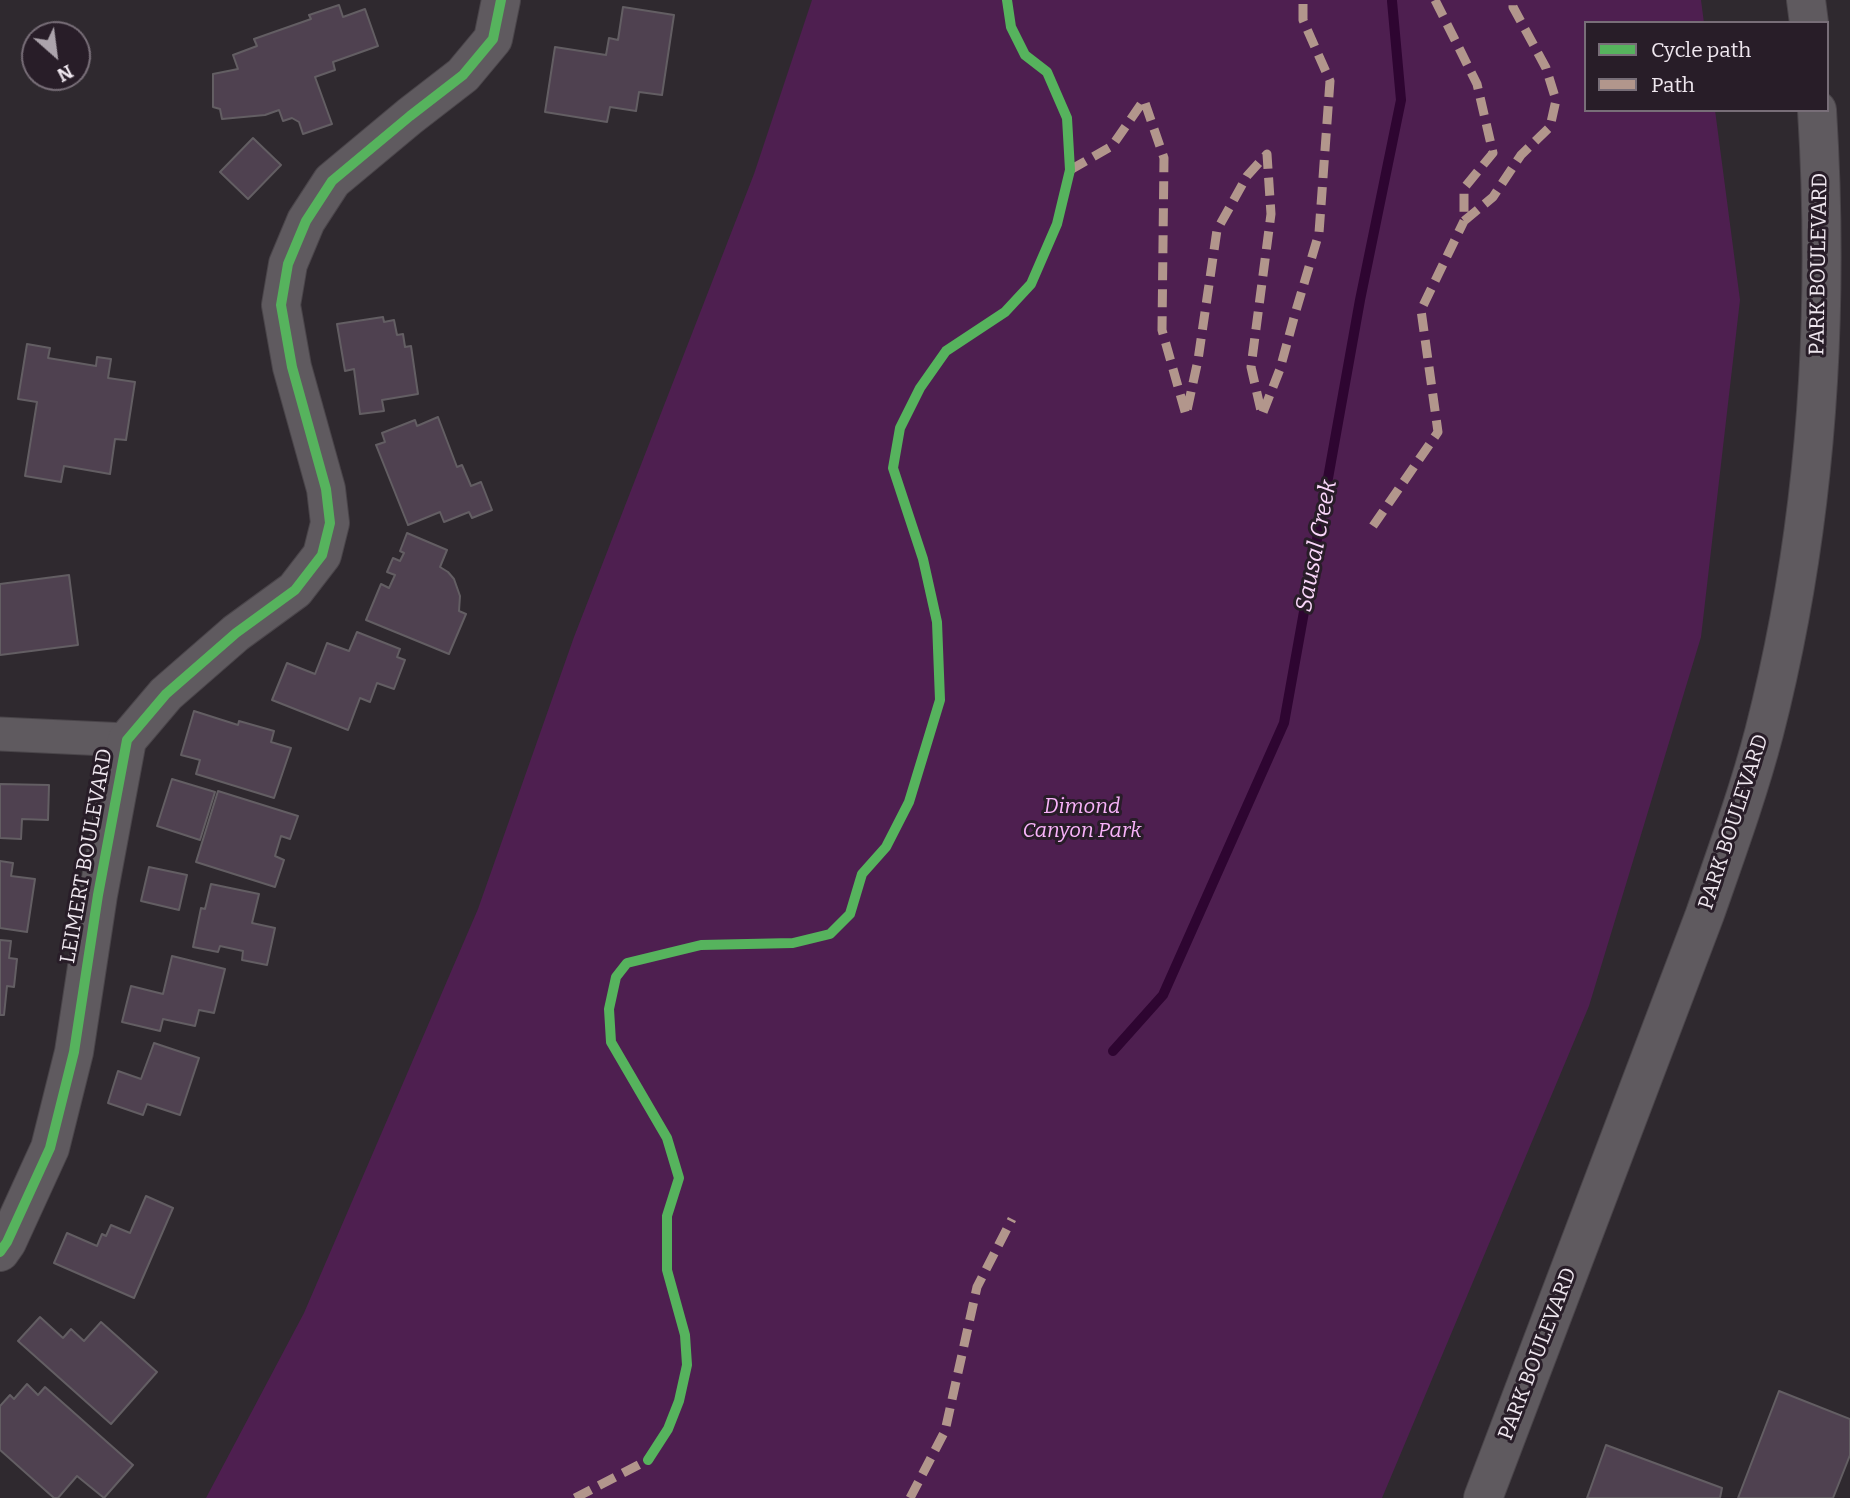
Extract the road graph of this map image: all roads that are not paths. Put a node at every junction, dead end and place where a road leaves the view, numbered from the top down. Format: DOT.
graph roads {
  1 [pos="501,0"];
  2 [pos="1806,0"];
  3 [pos="1809,21"];
  4 [pos="1817,112"];
  5 [pos="0,734"];
  6 [pos="127,740"];
  7 [pos="0,1252"];
  8 [pos="1483,1498"];
  1 -- 6 [label="main road, LEIMERT BOULEVARD"];
  2 -- 3 [label="main road"];
  4 -- 8 [label="main road, PARK BOULEVARD"];
  5 -- 6 [label="street"];
  6 -- 7 [label="main road, LEIMERT BOULEVARD"];
}
